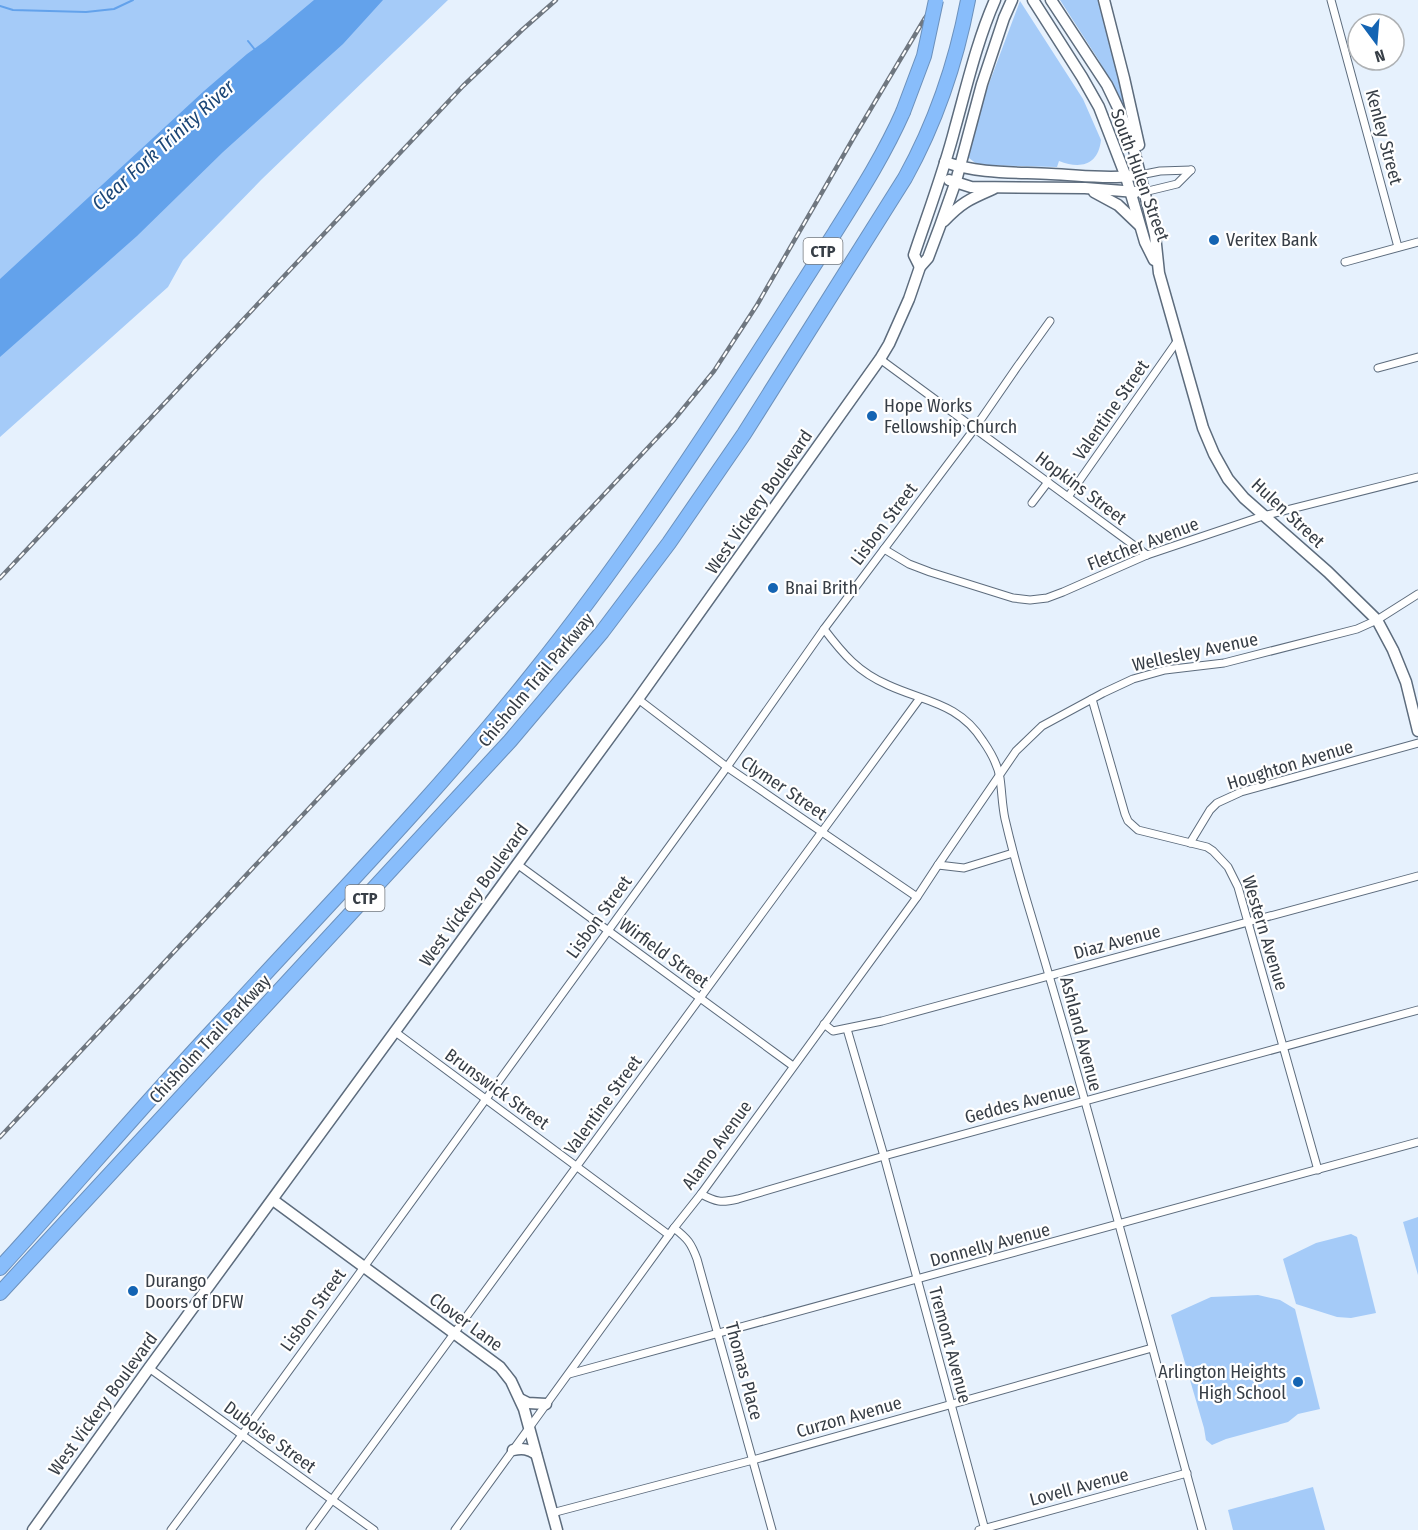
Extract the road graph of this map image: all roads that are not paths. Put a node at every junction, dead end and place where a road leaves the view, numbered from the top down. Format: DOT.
graph roads {
  1 [pos="936,0"];
  2 [pos="968,0"];
  3 [pos="995,0"];
  4 [pos="1012,0"];
  5 [pos="1051,0"];
  6 [pos="1104,0"];
  7 [pos="1331,0"];
  8 [pos="1034,1"];
  9 [pos="945,162"];
  10 [pos="959,168"];
  11 [pos="1140,175"];
  12 [pos="1126,177"];
  13 [pos="940,178"];
  14 [pos="956,181"];
  15 [pos="999,187"];
  16 [pos="1085,188"];
  17 [pos="1131,192"];
  18 [pos="1144,192"];
  19 [pos="940,226"];
  20 [pos="1140,226"];
  21 [pos="1418,242"];
  22 [pos="1398,247"];
  23 [pos="1345,262"];
  24 [pos="1157,266"];
  25 [pos="920,267"];
  26 [pos="1050,321"];
  27 [pos="1178,340"];
  28 [pos="1418,357"];
  29 [pos="880,358"];
  30 [pos="1378,368"];
  31 [pos="975,428"];
  32 [pos="1418,477"];
  33 [pos="1048,482"];
  34 [pos="1068,497"];
  35 [pos="1032,503"];
  36 [pos="1263,516"];
  37 [pos="884,549"];
  38 [pos="1147,555"];
  39 [pos="1418,594"];
  40 [pos="1377,620"];
  41 [pos="824,629"];
  42 [pos="920,698"];
  43 [pos="638,699"];
  44 [pos="1092,699"];
  45 [pos="1418,731"];
  46 [pos="1418,743"];
  47 [pos="727,767"];
  48 [pos="1000,776"];
  49 [pos="822,831"];
  50 [pos="1190,843"];
  51 [pos="1013,853"];
  52 [pos="517,864"];
  53 [pos="938,865"];
  54 [pos="1418,876"];
  55 [pos="917,897"];
  56 [pos="1248,922"];
  57 [pos="608,931"];
  58 [pos="1049,976"];
  59 [pos="700,998"];
  60 [pos="1418,1010"];
  61 [pos="824,1024"];
  62 [pos="847,1029"];
  63 [pos="394,1031"];
  64 [pos="1283,1047"];
  65 [pos="793,1066"];
  66 [pos="486,1099"];
  67 [pos="1084,1101"];
  68 [pos="1418,1142"];
  69 [pos="884,1156"];
  70 [pos="576,1166"];
  71 [pos="1318,1170"];
  72 [pos="700,1194"];
  73 [pos="273,1200"];
  74 [pos="1118,1225"];
  75 [pos="671,1232"];
  76 [pos="363,1266"];
  77 [pos="0,1268"];
  78 [pos="917,1280"];
  79 [pos="0,1293"];
  80 [pos="454,1334"];
  81 [pos="718,1334"];
  82 [pos="1152,1348"];
  83 [pos="149,1368"];
  84 [pos="569,1374"];
  85 [pos="520,1399"];
  86 [pos="546,1404"];
  87 [pos="950,1404"];
  88 [pos="529,1427"];
  89 [pos="242,1435"];
  90 [pos="513,1450"];
  91 [pos="536,1454"];
  92 [pos="753,1460"];
  93 [pos="1187,1473"];
  94 [pos="332,1500"];
  95 [pos="552,1513"];
  96 [pos="33,1530"];
  97 [pos="171,1530"];
  98 [pos="310,1530"];
  99 [pos="374,1530"];
  100 [pos="455,1530"];
  101 [pos="557,1530"];
  102 [pos="772,1530"];
  103 [pos="983,1530"];
  104 [pos="1203,1530"];
  1 -- 77 [label="highway, Chisholm Trail Parkway / CTP, bridge"];
  2 -- 79 [label="highway, Chisholm Trail Parkway / CTP"];
  3 -- 9 [label="main road, West Vickery Boulevard"];
  4 -- 10 [label="main road, West Vickery Boulevard"];
  5 -- 11 [label="main road, South Hulen Street"];
  6 -- 11 [label="main road"];
  7 -- 22 [label="street, Kenley Street"];
  8 -- 12 [label="main road, South Hulen Street"];
  9 -- 10 [label="main road"];
  9 -- 13 [label="main road, West Vickery Boulevard"];
  10 -- 12 [label="main road"];
  10 -- 14 [label="main road, West Vickery Boulevard"];
  11 -- 12 [label="main road"];
  11 -- 18 [label="main road, South Hulen Street"];
  11 -- 18 [label="street"];
  12 -- 17 [label="main road, South Hulen Street"];
  13 -- 14 [label="main road"];
  13 -- 25 [label="main road, West Vickery Boulevard"];
  14 -- 15 [label="main road"];
  14 -- 19 [label="main road, West Vickery Boulevard"];
  15 -- 16 [label="main road"];
  15 -- 19 [label="main road"];
  16 -- 17 [label="main road"];
  16 -- 20 [label="main road"];
  17 -- 18 [label="main road"];
  17 -- 20 [label="main road, South Hulen Street"];
  18 -- 24 [label="main road, South Hulen Street"];
  19 -- 25 [label="main road, West Vickery Boulevard"];
  20 -- 24 [label="main road, South Hulen Street"];
  21 -- 22 [label="street"];
  22 -- 23 [label="street"];
  24 -- 27 [label="main road, Hulen Street"];
  25 -- 29 [label="main road, West Vickery Boulevard"];
  26 -- 31 [label="street, Lisbon Street"];
  27 -- 34 [label="street, Valentine Street"];
  27 -- 36 [label="main road, Hulen Street"];
  28 -- 30 [label="street"];
  29 -- 31 [label="street, Hopkins Street"];
  29 -- 43 [label="main road, West Vickery Boulevard"];
  31 -- 33 [label="street, Hopkins Street"];
  31 -- 37 [label="street, Lisbon Street"];
  32 -- 36 [label="street, Fletcher Avenue"];
  33 -- 34 [label="street, Hopkins Street"];
  33 -- 35 [label="street"];
  34 -- 38 [label="street, Hopkins Street"];
  36 -- 38 [label="street, Fletcher Avenue"];
  36 -- 40 [label="main road, Hulen Street"];
  37 -- 38 [label="street, Fletcher Avenue"];
  37 -- 41 [label="street, Lisbon Street"];
  39 -- 40 [label="street, Wellesley Avenue"];
  40 -- 44 [label="street, Wellesley Avenue"];
  40 -- 45 [label="main road, Hulen Street"];
  41 -- 42 [label="street, Ashland Avenue"];
  41 -- 47 [label="street, Lisbon Street"];
  42 -- 48 [label="street, Ashland Avenue"];
  42 -- 49 [label="street, Valentine Street"];
  43 -- 47 [label="street, Clymer Street"];
  43 -- 52 [label="main road, West Vickery Boulevard"];
  44 -- 48 [label="street, Wellesley Avenue"];
  44 -- 50 [label="street, Western Avenue"];
  46 -- 50 [label="street, Houghton Avenue"];
  47 -- 49 [label="street, Clymer Street"];
  47 -- 57 [label="street, Lisbon Street"];
  48 -- 51 [label="street, Ashland Avenue"];
  48 -- 53 [label="street, Alamo Avenue"];
  49 -- 55 [label="street, Clymer Street"];
  49 -- 59 [label="street, Valentine Street"];
  50 -- 56 [label="street, Western Avenue"];
  51 -- 53 [label="street"];
  51 -- 58 [label="street, Ashland Avenue"];
  52 -- 57 [label="street, Wirfield Street"];
  52 -- 63 [label="main road, West Vickery Boulevard"];
  53 -- 55 [label="street, Alamo Avenue"];
  54 -- 56 [label="street, Diaz Avenue"];
  55 -- 61 [label="street, Alamo Avenue"];
  56 -- 58 [label="street, Diaz Avenue"];
  56 -- 64 [label="street, Western Avenue"];
  57 -- 59 [label="street, Wirfield Street"];
  57 -- 66 [label="street, Lisbon Street"];
  58 -- 62 [label="street, Diaz Avenue"];
  58 -- 67 [label="street, Ashland Avenue"];
  59 -- 65 [label="street, Wirfield Street"];
  59 -- 70 [label="street, Valentine Street"];
  60 -- 64 [label="street, Geddes Avenue"];
  61 -- 62 [label="street, Diaz Avenue"];
  61 -- 65 [label="street, Alamo Avenue"];
  62 -- 69 [label="street, Tremont Avenue"];
  63 -- 66 [label="street, Brunswick Street"];
  63 -- 73 [label="main road, West Vickery Boulevard"];
  64 -- 67 [label="street, Geddes Avenue"];
  64 -- 71 [label="street, Western Avenue"];
  65 -- 72 [label="street, Alamo Avenue"];
  66 -- 70 [label="street, Brunswick Street"];
  66 -- 76 [label="street, Lisbon Street"];
  67 -- 69 [label="street, Geddes Avenue"];
  67 -- 74 [label="street, Ashland Avenue"];
  68 -- 71 [label="street, Donnelly Avenue"];
  69 -- 72 [label="street, Geddes Avenue"];
  69 -- 78 [label="street, Tremont Avenue"];
  70 -- 75 [label="street, Brunswick Street"];
  70 -- 80 [label="street, Valentine Street"];
  71 -- 74 [label="street, Donnelly Avenue"];
  72 -- 75 [label="street, Alamo Avenue"];
  73 -- 76 [label="main road, Clover Lane"];
  73 -- 83 [label="main road, West Vickery Boulevard"];
  74 -- 78 [label="street, Donnelly Avenue"];
  74 -- 82 [label="street, Ashland Avenue"];
  75 -- 81 [label="street, Thomas Place"];
  75 -- 84 [label="street, Alamo Avenue"];
  76 -- 80 [label="main road, Clover Lane"];
  76 -- 89 [label="street, Lisbon Street"];
  78 -- 81 [label="street, Donnelly Avenue"];
  78 -- 87 [label="street, Tremont Avenue"];
  80 -- 85 [label="main road, Clover Lane"];
  80 -- 94 [label="street, Valentine Street"];
  81 -- 84 [label="street, Donnelly Avenue"];
  81 -- 92 [label="street, Thomas Place"];
  82 -- 87 [label="street, Curzon Avenue"];
  82 -- 93 [label="street, Ashland Avenue"];
  83 -- 89 [label="street, Duboise Street"];
  83 -- 96 [label="main road, West Vickery Boulevard"];
  84 -- 86 [label="street, Alamo Avenue"];
  85 -- 86 [label="main road"];
  85 -- 88 [label="main road, Clover Lane"];
  86 -- 88 [label="street, Alamo Avenue"];
  87 -- 92 [label="street, Curzon Avenue"];
  87 -- 103 [label="street, Tremont Avenue"];
  88 -- 90 [label="street, Alamo Avenue"];
  88 -- 91 [label="main road, Clover Lane"];
  89 -- 94 [label="street, Duboise Street"];
  89 -- 97 [label="street, Lisbon Street"];
  90 -- 91 [label="main road"];
  90 -- 100 [label="street, Alamo Avenue"];
  91 -- 95 [label="main road, Clover Lane"];
  92 -- 95 [label="street, Curzon Avenue"];
  92 -- 102 [label="street, Thomas Place"];
  93 -- 103 [label="street, Lovell Avenue"];
  93 -- 104 [label="street, Ashland Avenue"];
  94 -- 98 [label="street, Valentine Street"];
  94 -- 99 [label="street, Duboise Street"];
  95 -- 101 [label="main road, Clover Lane"];
}
